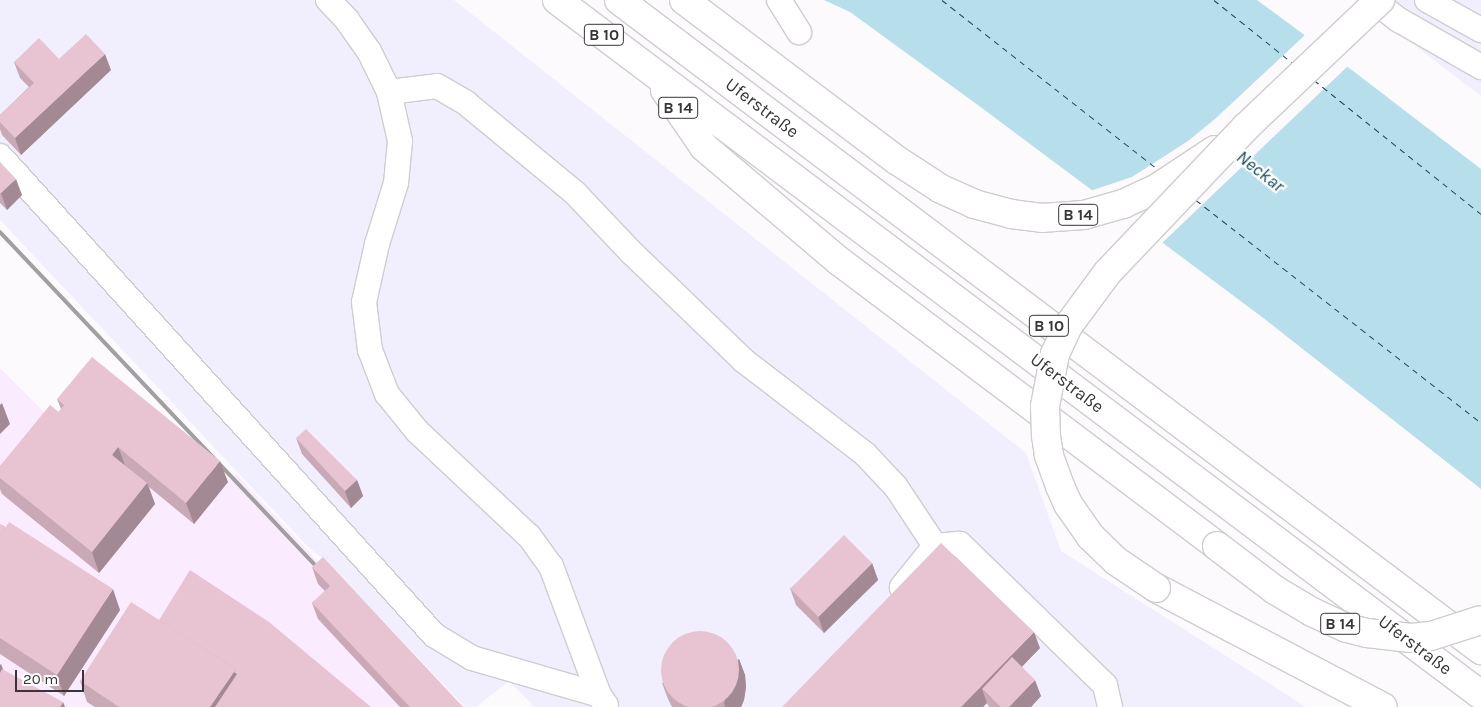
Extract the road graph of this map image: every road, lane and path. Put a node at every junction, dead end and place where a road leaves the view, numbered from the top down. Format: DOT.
graph roads {
  1 [pos="328,0"];
  2 [pos="557,0"];
  3 [pos="619,0"];
  4 [pos="684,0"];
  5 [pos="779,0"];
  6 [pos="1373,0"];
  7 [pos="1380,0"];
  8 [pos="1427,0"];
  9 [pos="1481,30"];
  10 [pos="799,32"];
  11 [pos="1481,67"];
  12 [pos="652,70"];
  13 [pos="389,92"];
  14 [pos="1246,126"];
  15 [pos="0,156"];
  16 [pos="935,546"];
  17 [pos="891,601"];
  18 [pos="1481,620"];
  19 [pos="1481,650"];
  20 [pos="1481,695"];
  21 [pos="603,701"];
  22 [pos="1110,707"];
  23 [pos="1383,707"];
  1 -- 13 [label="street"];
  2 -- 12 [label="highway, Uferstraße / B 10"];
  3 -- 19 [label="highway, Uferstraße / B 10"];
  4 -- 14 [label="highway, B 14, bridge"];
  5 -- 10 [label="street"];
  6 -- 11 [label="street"];
  7 -- 14 [label="highway, B 14, bridge"];
  8 -- 9 [label="street"];
  12 -- 18 [label="highway, B 14, bridge"];
  12 -- 20 [label="highway, Uferstraße / B 10"];
  13 -- 16 [label="street"];
  13 -- 21 [label="street"];
  14 -- 23 [label="highway, bridge"];
  15 -- 21 [label="street"];
  16 -- 17 [label="street"];
  16 -- 22 [label="street"];
}
